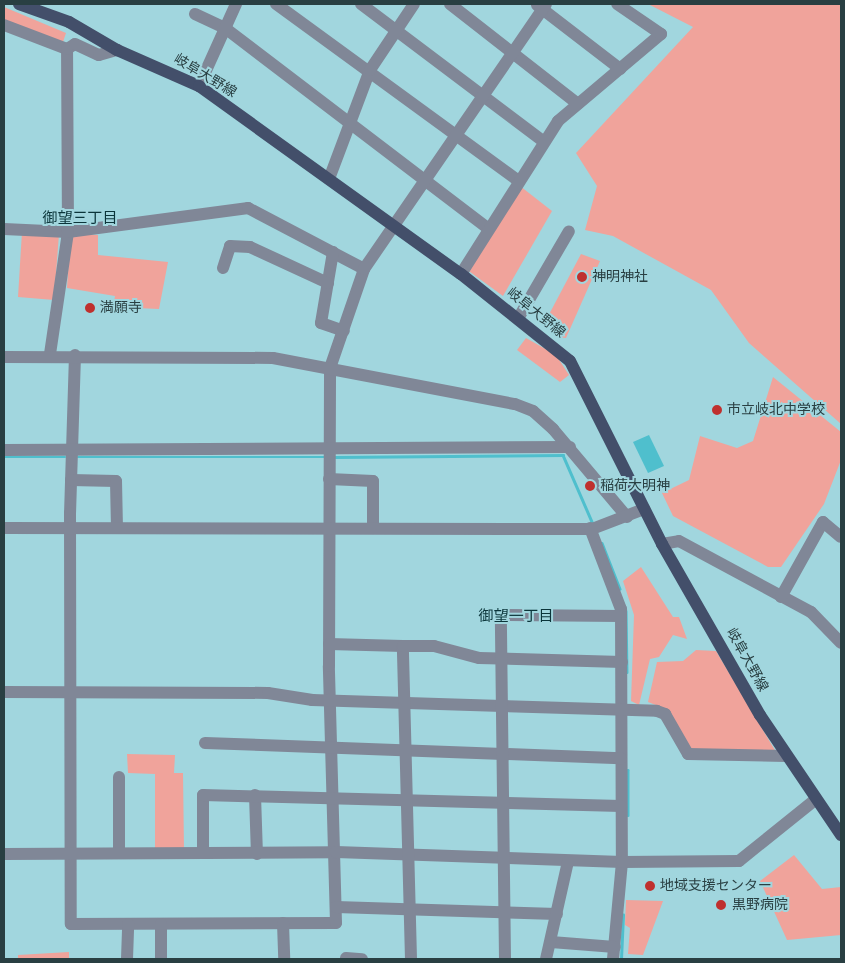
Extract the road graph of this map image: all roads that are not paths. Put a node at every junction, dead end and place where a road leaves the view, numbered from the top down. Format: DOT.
graph roads {
  1 [pos="19,4"];
  2 [pos="236,4"];
  3 [pos="276,4"];
  4 [pos="361,4"];
  5 [pos="414,4"];
  6 [pos="450,4"];
  7 [pos="617,4"];
  8 [pos="541,5"];
  9 [pos="195,14"];
  10 [pos="4,25"];
  11 [pos="225,28"];
  12 [pos="396,33"];
  13 [pos="68,48"];
  14 [pos="117,50"];
  15 [pos="512,51"];
  16 [pos="620,69"];
  17 [pos="369,74"];
  18 [pos="199,86"];
  19 [pos="482,94"];
  20 [pos="578,104"];
  21 [pos="351,123"];
  22 [pos="454,138"];
  23 [pos="544,142"];
  24 [pos="329,179"];
  25 [pos="517,180"];
  26 [pos="426,181"];
  27 [pos="393,226"];
  28 [pos="488,228"];
  29 [pos="4,229"];
  30 [pos="569,231"];
  31 [pos="68,232"];
  32 [pos="333,252"];
  33 [pos="223,268"];
  34 [pos="364,269"];
  35 [pos="461,274"];
  36 [pos="328,283"];
  37 [pos="519,317"];
  38 [pos="344,331"];
  39 [pos="50,354"];
  40 [pos="75,355"];
  41 [pos="4,356"];
  42 [pos="330,368"];
  43 [pos="570,447"];
  44 [pos="4,450"];
  45 [pos="71,450"];
  46 [pos="329,450"];
  47 [pos="70,480"];
  48 [pos="329,480"];
  49 [pos="644,509"];
  50 [pos="627,517"];
  51 [pos="373,527"];
  52 [pos="4,528"];
  53 [pos="71,528"];
  54 [pos="117,528"];
  55 [pos="328,528"];
  56 [pos="590,528"];
  57 [pos="841,537"];
  58 [pos="662,544"];
  59 [pos="781,598"];
  60 [pos="622,616"];
  61 [pos="841,643"];
  62 [pos="329,644"];
  63 [pos="402,646"];
  64 [pos="500,658"];
  65 [pos="622,662"];
  66 [pos="72,691"];
  67 [pos="4,692"];
  68 [pos="330,699"];
  69 [pos="405,702"];
  70 [pos="500,707"];
  71 [pos="621,710"];
  72 [pos="206,743"];
  73 [pos="331,747"];
  74 [pos="406,750"];
  75 [pos="501,753"];
  76 [pos="786,756"];
  77 [pos="621,758"];
  78 [pos="119,777"];
  79 [pos="255,795"];
  80 [pos="334,796"];
  81 [pos="407,799"];
  82 [pos="815,800"];
  83 [pos="503,801"];
  84 [pos="621,806"];
  85 [pos="841,835"];
  86 [pos="119,852"];
  87 [pos="203,852"];
  88 [pos="336,852"];
  89 [pos="72,853"];
  90 [pos="4,854"];
  91 [pos="257,854"];
  92 [pos="408,855"];
  93 [pos="503,859"];
  94 [pos="568,861"];
  95 [pos="622,862"];
  96 [pos="336,907"];
  97 [pos="410,909"];
  98 [pos="504,912"];
  99 [pos="557,914"];
  100 [pos="283,923"];
  101 [pos="128,924"];
  102 [pos="161,924"];
  103 [pos="550,942"];
  104 [pos="614,953"];
  105 [pos="346,958"];
  106 [pos="127,959"];
  107 [pos="161,959"];
  108 [pos="284,959"];
  109 [pos="362,959"];
  110 [pos="411,959"];
  111 [pos="505,959"];
  112 [pos="546,959"];
  1 -- 14 [label="main road, 岐阜大野線"];
  2 -- 11 [label="street"];
  3 -- 17 [label="street"];
  4 -- 12 [label="street"];
  5 -- 12 [label="street"];
  6 -- 15 [label="street"];
  7 -- 16 [label="street"];
  8 -- 15 [label="street"];
  8 -- 16 [label="street"];
  9 -- 11 [label="street"];
  10 -- 13 [label="street"];
  11 -- 18 [label="street"];
  11 -- 21 [label="street"];
  12 -- 17 [label="street"];
  12 -- 19 [label="street"];
  13 -- 14 [label="street"];
  13 -- 31 [label="street"];
  14 -- 18 [label="main road, 岐阜大野線"];
  15 -- 19 [label="street"];
  15 -- 20 [label="street"];
  16 -- 20 [label="street"];
  17 -- 21 [label="street"];
  17 -- 22 [label="street"];
  18 -- 24 [label="main road, 岐阜大野線"];
  19 -- 22 [label="street"];
  19 -- 23 [label="street"];
  20 -- 23 [label="street"];
  21 -- 24 [label="street"];
  21 -- 26 [label="street"];
  22 -- 25 [label="street"];
  22 -- 26 [label="street"];
  23 -- 25 [label="street"];
  24 -- 27 [label="main road, 岐阜大野線"];
  25 -- 28 [label="street"];
  26 -- 27 [label="street"];
  26 -- 28 [label="street"];
  27 -- 34 [label="street"];
  27 -- 35 [label="main road, 岐阜大野線"];
  28 -- 35 [label="street"];
  29 -- 31 [label="street"];
  30 -- 37 [label="street"];
  31 -- 32 [label="street"];
  31 -- 39 [label="street"];
  32 -- 34 [label="street"];
  32 -- 36 [label="street"];
  33 -- 36 [label="street"];
  34 -- 38 [label="street"];
  35 -- 37 [label="main road, 岐阜大野線"];
  36 -- 38 [label="street"];
  37 -- 49 [label="main road, 岐阜大野線"];
  38 -- 42 [label="street"];
  39 -- 40 [label="street"];
  39 -- 41 [label="street"];
  40 -- 42 [label="street"];
  40 -- 45 [label="street"];
  42 -- 43 [label="street"];
  42 -- 46 [label="street"];
  43 -- 46 [label="street"];
  43 -- 50 [label="street"];
  44 -- 45 [label="street"];
  45 -- 46 [label="street"];
  45 -- 47 [label="street"];
  46 -- 48 [label="street"];
  47 -- 53 [label="street"];
  47 -- 54 [label="street"];
  48 -- 51 [label="street"];
  48 -- 55 [label="street"];
  49 -- 50 [label="street"];
  49 -- 58 [label="main road, 岐阜大野線"];
  50 -- 56 [label="street"];
  51 -- 55 [label="street"];
  51 -- 56 [label="street"];
  52 -- 53 [label="street"];
  53 -- 54 [label="street"];
  53 -- 66 [label="street"];
  54 -- 55 [label="street"];
  55 -- 62 [label="street"];
  56 -- 60 [label="street"];
  57 -- 59 [label="street"];
  58 -- 59 [label="street"];
  58 -- 76 [label="main road, 岐阜大野線"];
  59 -- 61 [label="street"];
  60 -- 64 [label="street"];
  60 -- 65 [label="street"];
  62 -- 63 [label="street"];
  62 -- 68 [label="street"];
  63 -- 64 [label="street"];
  63 -- 69 [label="street"];
  64 -- 65 [label="street"];
  64 -- 70 [label="street"];
  65 -- 71 [label="street"];
  66 -- 67 [label="street"];
  66 -- 68 [label="street"];
  66 -- 89 [label="street"];
  68 -- 69 [label="street"];
  68 -- 73 [label="street"];
  69 -- 70 [label="street"];
  69 -- 74 [label="street"];
  70 -- 71 [label="street"];
  70 -- 75 [label="street"];
  71 -- 76 [label="street"];
  71 -- 77 [label="street"];
  72 -- 73 [label="street"];
  73 -- 74 [label="street"];
  73 -- 80 [label="street"];
  74 -- 75 [label="street"];
  74 -- 81 [label="street"];
  75 -- 77 [label="street"];
  75 -- 83 [label="street"];
  76 -- 82 [label="main road, 岐阜大野線"];
  77 -- 84 [label="street"];
  78 -- 86 [label="street"];
  79 -- 80 [label="street"];
  79 -- 87 [label="street"];
  79 -- 91 [label="street"];
  80 -- 81 [label="street"];
  80 -- 88 [label="street"];
  81 -- 83 [label="street"];
  81 -- 92 [label="street"];
  82 -- 85 [label="main road, 岐阜大野線"];
  82 -- 95 [label="street"];
  83 -- 84 [label="street"];
  83 -- 93 [label="street"];
  84 -- 95 [label="street"];
  86 -- 87 [label="street"];
  86 -- 89 [label="street"];
  87 -- 91 [label="street"];
  88 -- 91 [label="street"];
  88 -- 92 [label="street"];
  88 -- 96 [label="street"];
  89 -- 90 [label="street"];
  89 -- 101 [label="street"];
  92 -- 93 [label="street"];
  92 -- 97 [label="street"];
  93 -- 94 [label="street"];
  93 -- 98 [label="street"];
  94 -- 95 [label="street"];
  94 -- 99 [label="street"];
  95 -- 104 [label="street"];
  96 -- 97 [label="street"];
  96 -- 100 [label="street"];
  97 -- 98 [label="street"];
  97 -- 110 [label="street"];
  98 -- 99 [label="street"];
  98 -- 111 [label="street"];
  99 -- 103 [label="street"];
  100 -- 102 [label="street"];
  100 -- 108 [label="street"];
  101 -- 102 [label="street"];
  101 -- 106 [label="street"];
  102 -- 107 [label="street"];
  103 -- 104 [label="street"];
  103 -- 112 [label="street"];
  105 -- 109 [label="street"];
}
